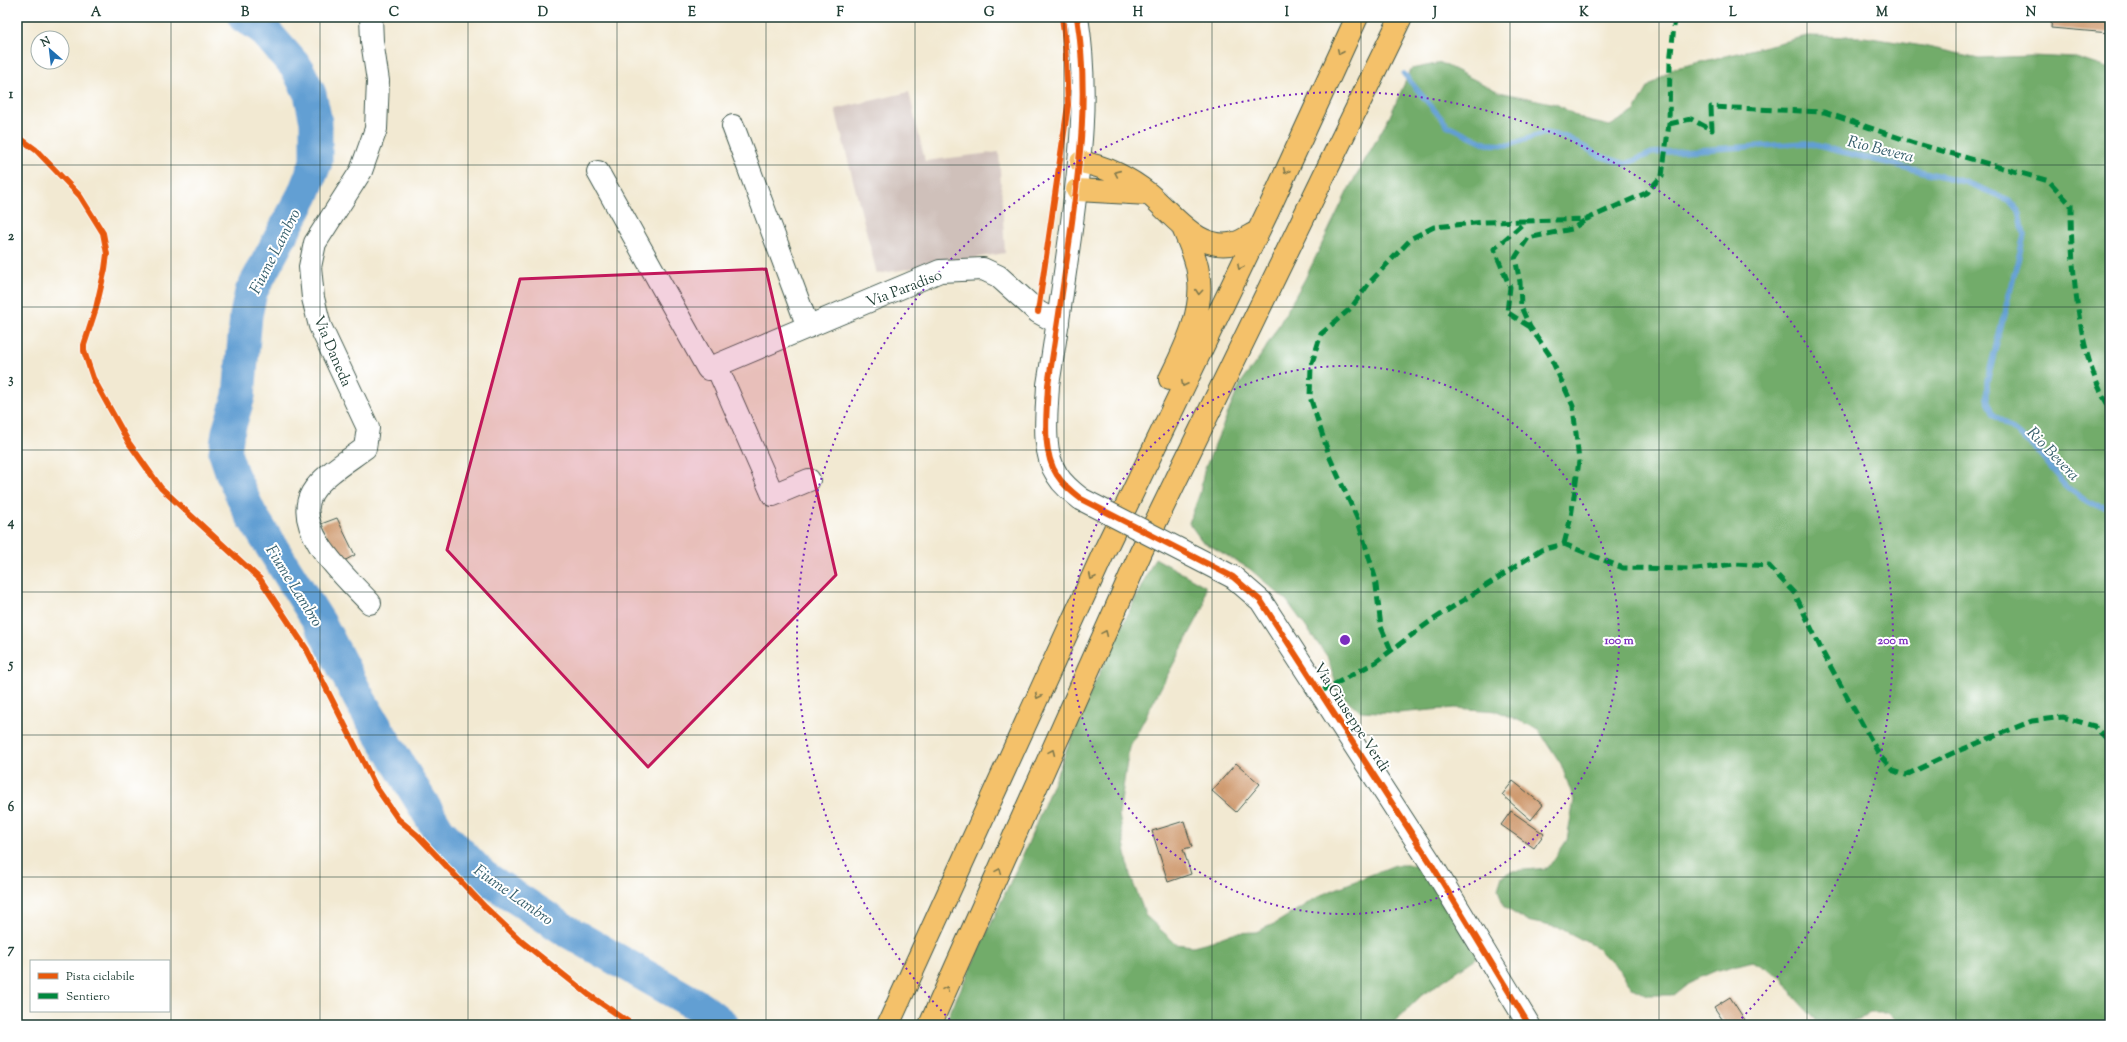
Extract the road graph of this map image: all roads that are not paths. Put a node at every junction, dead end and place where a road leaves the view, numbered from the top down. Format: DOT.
graph roads {
  1 [pos="371,17"];
  2 [pos="1077,17"];
  3 [pos="1357,17"];
  4 [pos="1401,17"];
  5 [pos="733,126"];
  6 [pos="1081,162"];
  7 [pos="598,172"];
  8 [pos="1077,190"];
  9 [pos="1148,194"];
  10 [pos="1183,228"];
  11 [pos="1257,232"];
  12 [pos="1058,323"];
  13 [pos="808,327"];
  14 [pos="716,365"];
  15 [pos="809,480"];
  16 [pos="1103,554"];
  17 [pos="370,603"];
  18 [pos="888,1025"];
  19 [pos="930,1025"];
  20 [pos="1529,1025"];
  1 -- 17 [label="street, Via Daneda"];
  2 -- 6 [label="street, Via Giuseppe Verdi"];
  3 -- 11 [label="highway, one-way"];
  19 -- 4 [label="highway, one-way"];
  5 -- 13 [label="street"];
  6 -- 8 [label="street, Via Giuseppe Verdi"];
  9 -- 6 [label="highway, one-way"];
  7 -- 14 [label="street"];
  8 -- 9 [label="highway"];
  8 -- 12 [label="street, Via Giuseppe Verdi"];
  9 -- 10 [label="highway"];
  10 -- 11 [label="highway"];
  10 -- 16 [label="highway, one-way"];
  11 -- 16 [label="highway, one-way"];
  12 -- 13 [label="street, Via Paradiso"];
  12 -- 20 [label="street, Via Giuseppe Verdi, bridge"];
  13 -- 14 [label="street, Via Paradiso"];
  14 -- 15 [label="street"];
  16 -- 18 [label="highway, one-way"];
}
